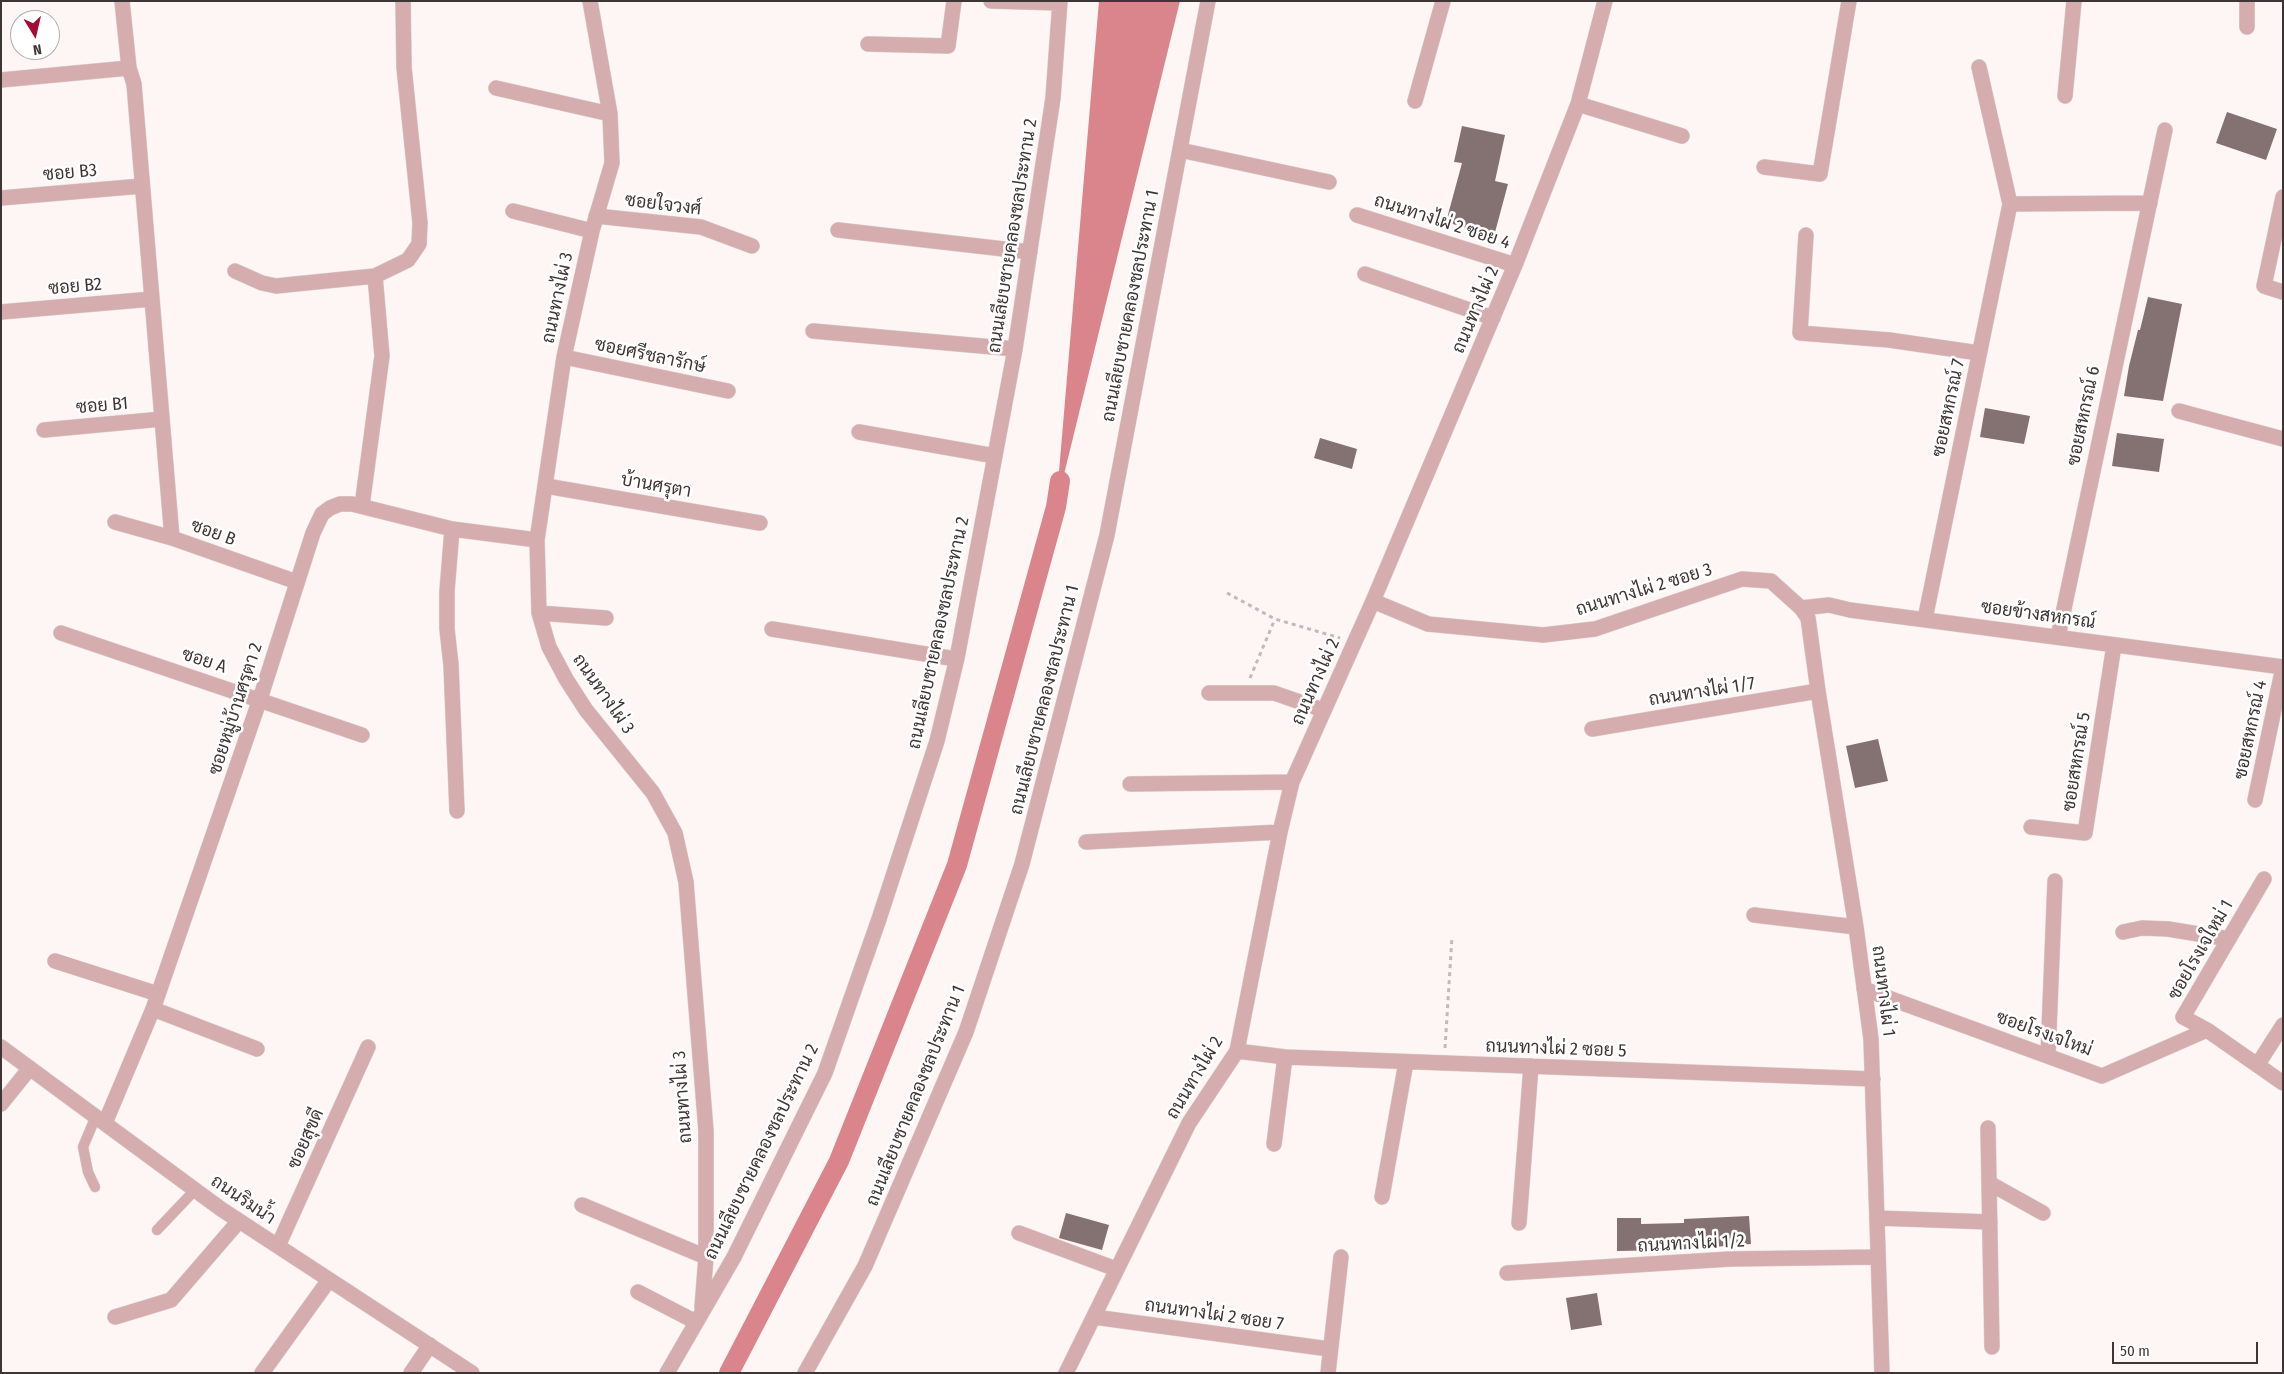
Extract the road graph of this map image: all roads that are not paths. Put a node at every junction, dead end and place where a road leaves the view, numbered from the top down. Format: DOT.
graph roads {
  1 [pos="122,1"];
  2 [pos="403,1"];
  3 [pos="590,1"];
  4 [pos="954,1"];
  5 [pos="991,1"];
  6 [pos="1208,1"];
  7 [pos="1443,1"];
  8 [pos="1605,1"];
  9 [pos="1849,1"];
  10 [pos="2074,1"];
  11 [pos="2247,1"];
  12 [pos="1060,2"];
  13 [pos="2247,27"];
  14 [pos="868,44"];
  15 [pos="1978,67"];
  16 [pos="128,68"];
  17 [pos="1,80"];
  18 [pos="496,88"];
  19 [pos="2065,96"];
  20 [pos="1415,101"];
  21 [pos="1578,104"];
  22 [pos="610,114"];
  23 [pos="2165,130"];
  24 [pos="1682,136"];
  25 [pos="1180,150"];
  26 [pos="1764,167"];
  27 [pos="1329,182"];
  28 [pos="142,186"];
  29 [pos="2283,197"];
  30 [pos="1,198"];
  31 [pos="2150,203"];
  32 [pos="2010,204"];
  33 [pos="513,212"];
  34 [pos="1357,215"];
  35 [pos="596,216"];
  36 [pos="838,230"];
  37 [pos="592,231"];
  38 [pos="1806,235"];
  39 [pos="752,246"];
  40 [pos="1030,252"];
  41 [pos="1515,265"];
  42 [pos="235,271"];
  43 [pos="1364,274"];
  44 [pos="375,276"];
  45 [pos="2283,292"];
  46 [pos="152,299"];
  47 [pos="1,312"];
  48 [pos="1493,318"];
  49 [pos="813,331"];
  50 [pos="1015,349"];
  51 [pos="1979,354"];
  52 [pos="564,357"];
  53 [pos="728,391"];
  54 [pos="2179,411"];
  55 [pos="162,419"];
  56 [pos="44,430"];
  57 [pos="859,432"];
  58 [pos="2283,439"];
  59 [pos="995,456"];
  60 [pos="546,486"];
  61 [pos="362,506"];
  62 [pos="115,522"];
  63 [pos="760,523"];
  64 [pos="452,529"];
  65 [pos="172,538"];
  66 [pos="537,540"];
  67 [pos="297,582"];
  68 [pos="1373,601"];
  69 [pos="1805,613"];
  70 [pos="539,614"];
  71 [pos="606,618"];
  72 [pos="1925,619"];
  73 [pos="772,629"];
  74 [pos="61,633"];
  75 [pos="2058,637"];
  76 [pos="2114,645"];
  77 [pos="956,659"];
  78 [pos="2283,667"];
  79 [pos="1818,691"];
  80 [pos="1209,693"];
  81 [pos="260,699"];
  82 [pos="1323,710"];
  83 [pos="1592,729"];
  84 [pos="362,735"];
  85 [pos="1292,782"];
  86 [pos="1130,784"];
  87 [pos="2255,800"];
  88 [pos="457,811"];
  89 [pos="2031,827"];
  90 [pos="1280,832"];
  91 [pos="1086,842"];
  92 [pos="2264,879"];
  93 [pos="2055,881"];
  94 [pos="1754,915"];
  95 [pos="1856,928"];
  96 [pos="2123,932"];
  97 [pos="2229,939"];
  98 [pos="55,961"];
  99 [pos="1864,989"];
  100 [pos="158,994"];
  101 [pos="152,1009"];
  102 [pos="2283,1025"];
  103 [pos="2207,1030"];
  104 [pos="1,1047"];
  105 [pos="368,1047"];
  106 [pos="257,1049"];
  107 [pos="1237,1051"];
  108 [pos="2048,1055"];
  109 [pos="1285,1057"];
  110 [pos="1406,1062"];
  111 [pos="2258,1064"];
  112 [pos="1531,1066"];
  113 [pos="30,1068"];
  114 [pos="1873,1079"];
  115 [pos="2283,1083"];
  116 [pos="1,1104"];
  117 [pos="100,1120"];
  118 [pos="1988,1128"];
  119 [pos="1274,1144"];
  120 [pos="1989,1183"];
  121 [pos="95,1187"];
  122 [pos="195,1190"];
  123 [pos="1382,1197"];
  124 [pos="582,1205"];
  125 [pos="2044,1213"];
  126 [pos="1877,1218"];
  127 [pos="239,1220"];
  128 [pos="1990,1222"];
  129 [pos="1519,1223"];
  130 [pos="157,1230"];
  131 [pos="1019,1233"];
  132 [pos="278,1246"];
  133 [pos="1877,1256"];
  134 [pos="706,1257"];
  135 [pos="1342,1257"];
  136 [pos="1116,1269"];
  137 [pos="1507,1274"];
  138 [pos="329,1280"];
  139 [pos="638,1292"];
  140 [pos="115,1317"];
  141 [pos="698,1317"];
  142 [pos="1094,1317"];
  143 [pos="430,1346"];
  144 [pos="1992,1347"];
  145 [pos="1329,1349"];
  146 [pos="262,1373"];
  147 [pos="411,1373"];
  148 [pos="472,1373"];
  149 [pos="667,1373"];
  150 [pos="805,1373"];
  151 [pos="1066,1373"];
  152 [pos="1328,1373"];
  153 [pos="1882,1373"];
  1 -- 16 [label="street"];
  2 -- 44 [label="street"];
  3 -- 22 [label="street, ถนนทางไผ่ 3"];
  4 -- 14 [label="street"];
  5 -- 12 [label="street"];
  6 -- 25 [label="street, ถนนเลียบชายคลองชลประทาน 1"];
  7 -- 20 [label="street"];
  8 -- 21 [label="street, ถนนทางไผ่ 2"];
  9 -- 26 [label="street"];
  10 -- 19 [label="street"];
  11 -- 13 [label="street"];
  12 -- 40 [label="street, ถนนเลียบชายคลองชลประทาน 2"];
  15 -- 32 [label="street"];
  16 -- 17 [label="street"];
  16 -- 28 [label="street"];
  18 -- 22 [label="street"];
  21 -- 24 [label="street"];
  21 -- 41 [label="street, ถนนทางไผ่ 2"];
  22 -- 35 [label="street, ถนนทางไผ่ 3"];
  23 -- 31 [label="street, ซอยสหกรณ์ 6"];
  25 -- 27 [label="street"];
  25 -- 150 [label="street, ถนนเลียบชายคลองชลประทาน 1"];
  28 -- 30 [label="street, ซอย B3"];
  28 -- 46 [label="street"];
  29 -- 45 [label="street"];
  31 -- 32 [label="street"];
  31 -- 75 [label="street, ซอยสหกรณ์ 6"];
  32 -- 51 [label="street, ซอยสหกรณ์ 7"];
  33 -- 37 [label="street"];
  34 -- 41 [label="street, ถนนทางไผ่ 2 ซอย 4"];
  35 -- 37 [label="street, ถนนทางไผ่ 3"];
  35 -- 39 [label="street, ซอยใจวงศ์"];
  36 -- 40 [label="street"];
  37 -- 52 [label="street, ถนนทางไผ่ 3"];
  38 -- 51 [label="street"];
  40 -- 50 [label="street, ถนนเลียบชายคลองชลประทาน 2"];
  41 -- 48 [label="street, ถนนทางไผ่ 2"];
  42 -- 44 [label="street"];
  43 -- 48 [label="street"];
  44 -- 61 [label="street"];
  46 -- 47 [label="street, ซอย B2"];
  46 -- 55 [label="street"];
  48 -- 68 [label="street, ถนนทางไผ่ 2"];
  49 -- 50 [label="street"];
  50 -- 59 [label="street, ถนนเลียบชายคลองชลประทาน 2"];
  51 -- 72 [label="street, ซอยสหกรณ์ 7"];
  52 -- 53 [label="street, ซอยศรีชลารักษ์"];
  52 -- 60 [label="street, ถนนทางไผ่ 3"];
  54 -- 58 [label="street"];
  55 -- 56 [label="street, ซอย B1"];
  55 -- 65 [label="street"];
  57 -- 59 [label="street"];
  59 -- 77 [label="street, ถนนเลียบชายคลองชลประทาน 2"];
  60 -- 63 [label="street, บ้านศรุตา"];
  60 -- 66 [label="street, ถนนทางไผ่ 3"];
  61 -- 64 [label="street, ซอยหมู่บ้านศรุตา 2"];
  61 -- 67 [label="street, ซอยหมู่บ้านศรุตา 2"];
  62 -- 65 [label="street, ซอย B"];
  64 -- 66 [label="street, ซอยหมู่บ้านศรุตา 2"];
  64 -- 88 [label="street"];
  65 -- 67 [label="street, ซอย B"];
  66 -- 70 [label="street, ถนนทางไผ่ 3"];
  67 -- 81 [label="street, ซอยหมู่บ้านศรุตา 2"];
  68 -- 69 [label="street, ถนนทางไผ่ 2 ซอย 3"];
  68 -- 82 [label="street, ถนนทางไผ่ 2"];
  69 -- 72 [label="street, ซอยข้างสหกรณ์"];
  69 -- 79 [label="street, ถนนทางไผ่ 1"];
  70 -- 71 [label="street"];
  70 -- 134 [label="street, ถนนทางไผ่ 3"];
  72 -- 75 [label="street, ซอยข้างสหกรณ์"];
  73 -- 77 [label="street"];
  74 -- 81 [label="street, ซอย A"];
  75 -- 76 [label="street, ซอยข้างสหกรณ์"];
  76 -- 78 [label="street, ซอยข้างสหกรณ์"];
  76 -- 89 [label="street, ซอยสหกรณ์ 5"];
  77 -- 141 [label="street, ถนนเลียบชายคลองชลประทาน 2"];
  78 -- 87 [label="street, ซอยสหกรณ์ 4"];
  79 -- 83 [label="street, ถนนทางไผ่ 1/7"];
  79 -- 95 [label="street, ถนนทางไผ่ 1"];
  80 -- 82 [label="street"];
  81 -- 84 [label="street, ซอย A"];
  81 -- 100 [label="street, ซอยหมู่บ้านศรุตา 2"];
  82 -- 85 [label="street, ถนนทางไผ่ 2"];
  85 -- 86 [label="street"];
  85 -- 90 [label="street, ถนนทางไผ่ 2"];
  90 -- 91 [label="street"];
  90 -- 107 [label="street, ถนนทางไผ่ 2"];
  92 -- 97 [label="street, ซอยโรงเจใหม่ 1"];
  93 -- 108 [label="street"];
  94 -- 95 [label="street"];
  95 -- 99 [label="street, ถนนทางไผ่ 1"];
  96 -- 97 [label="street"];
  97 -- 103 [label="street, ซอยโรงเจใหม่ 1"];
  98 -- 100 [label="street"];
  99 -- 108 [label="street, ซอยโรงเจใหม่"];
  99 -- 114 [label="street, ถนนทางไผ่ 1"];
  100 -- 101 [label="street, ซอยหมู่บ้านศรุตา 2"];
  101 -- 106 [label="street"];
  101 -- 117 [label="street, ซอยหมู่บ้านศรุตา 2"];
  102 -- 111 [label="street"];
  103 -- 108 [label="street, ซอยโรงเจใหม่"];
  103 -- 111 [label="street"];
  104 -- 113 [label="street, ถนนริมน้ำ"];
  105 -- 132 [label="street, ซอยสุขดี"];
  107 -- 109 [label="street, ถนนทางไผ่ 2 ซอย 5"];
  107 -- 136 [label="street, ถนนทางไผ่ 2"];
  109 -- 110 [label="street, ถนนทางไผ่ 2 ซอย 5"];
  109 -- 119 [label="street"];
  110 -- 112 [label="street, ถนนทางไผ่ 2 ซอย 5"];
  110 -- 123 [label="street"];
  111 -- 115 [label="street"];
  112 -- 114 [label="street, ถนนทางไผ่ 2 ซอย 5"];
  112 -- 129 [label="street"];
  113 -- 116 [label="street"];
  113 -- 117 [label="street, ถนนริมน้ำ"];
  114 -- 126 [label="street, ถนนทางไผ่ 1"];
  117 -- 121 [label="lane"];
  117 -- 122 [label="street, ถนนริมน้ำ"];
  118 -- 120 [label="street"];
  120 -- 125 [label="street"];
  120 -- 128 [label="street"];
  122 -- 127 [label="street, ถนนริมน้ำ"];
  122 -- 130 [label="lane"];
  124 -- 134 [label="street"];
  126 -- 128 [label="street"];
  126 -- 133 [label="street, ถนนทางไผ่ 1"];
  127 -- 132 [label="street, ถนนริมน้ำ"];
  127 -- 140 [label="street"];
  128 -- 144 [label="street"];
  131 -- 136 [label="street"];
  132 -- 138 [label="street, ถนนริมน้ำ"];
  133 -- 137 [label="street, ถนนทางไผ่ 1/2"];
  133 -- 153 [label="street, ถนนทางไผ่ 1"];
  134 -- 141 [label="street, ถนนทางไผ่ 3"];
  135 -- 145 [label="street"];
  136 -- 142 [label="street, ถนนทางไผ่ 2"];
  138 -- 143 [label="street, ถนนริมน้ำ"];
  138 -- 146 [label="street"];
  139 -- 141 [label="street"];
  141 -- 149 [label="street, ถนนเลียบชายคลองชลประทาน 2"];
  142 -- 145 [label="street, ถนนทางไผ่ 2 ซอย 7"];
  142 -- 151 [label="street, ถนนทางไผ่ 2"];
  143 -- 147 [label="street"];
  143 -- 148 [label="street, ถนนริมน้ำ"];
  145 -- 152 [label="street"];
}
